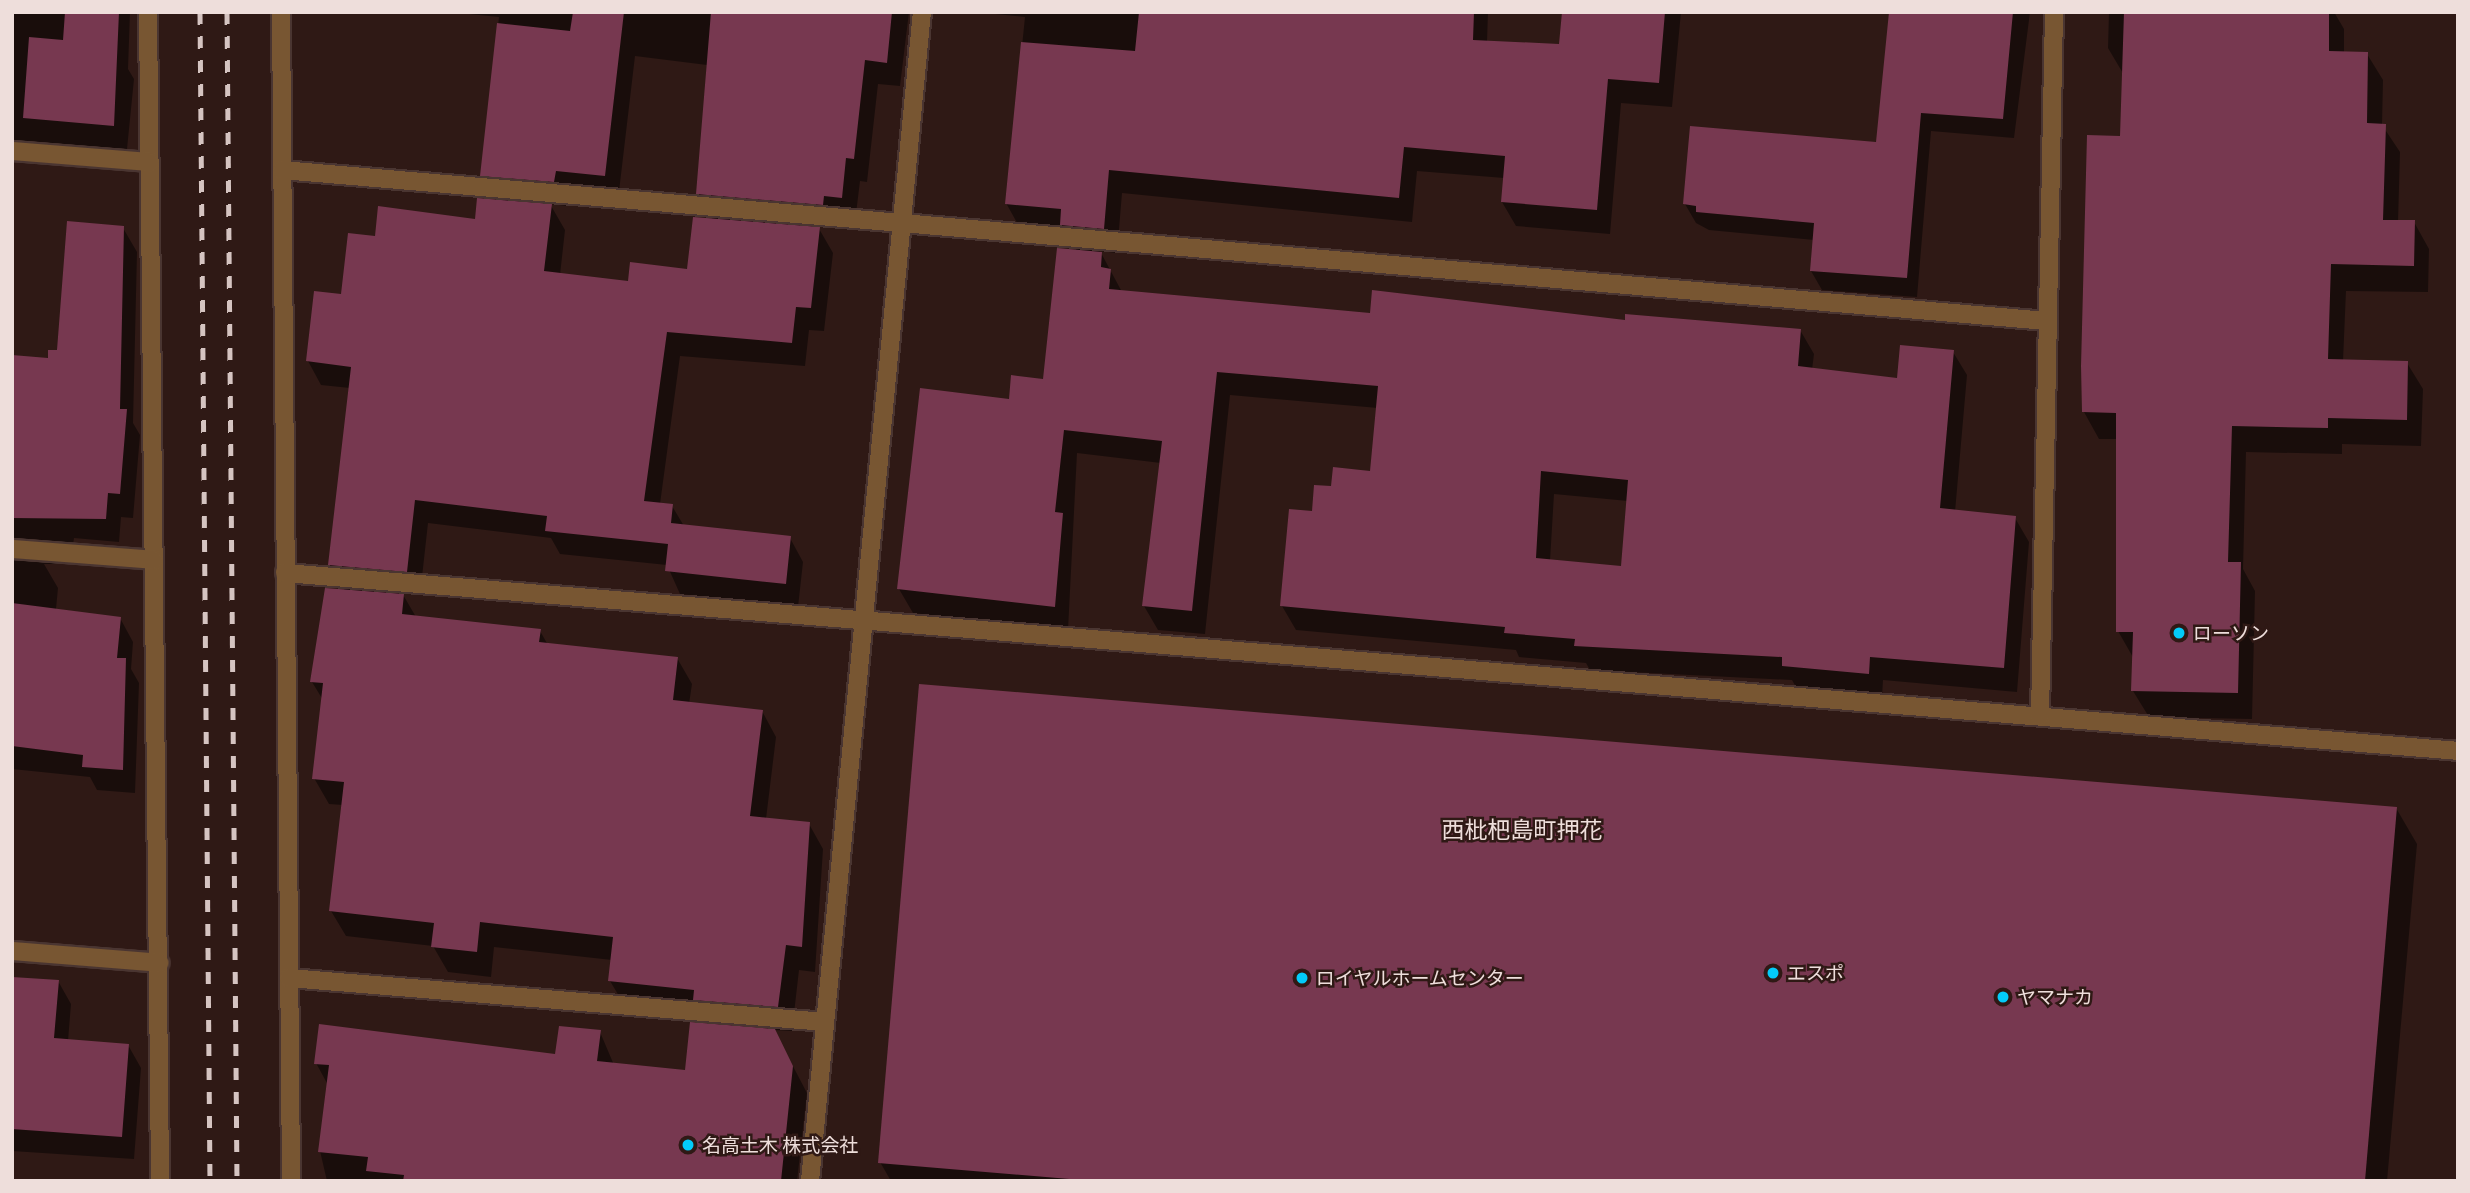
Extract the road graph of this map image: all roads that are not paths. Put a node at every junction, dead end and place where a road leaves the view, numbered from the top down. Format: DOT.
graph roads {
  1 [pos="148,12"];
  2 [pos="281,12"];
  3 [pos="922,12"];
  4 [pos="2054,12"];
  5 [pos="12,151"];
  6 [pos="150,162"];
  7 [pos="282,170"];
  8 [pos="901,223"];
  9 [pos="2048,321"];
  10 [pos="12,549"];
  11 [pos="154,560"];
  12 [pos="285,572"];
  13 [pos="864,620"];
  14 [pos="2040,716"];
  15 [pos="2458,751"];
  16 [pos="12,951"];
  17 [pos="160,963"];
  18 [pos="289,978"];
  19 [pos="825,1023"];
  20 [pos="160,1181"];
  21 [pos="290,1181"];
  22 [pos="810,1181"];
  1 -- 6 [label="street"];
  2 -- 7 [label="street"];
  3 -- 8 [label="street"];
  4 -- 9 [label="street"];
  5 -- 6 [label="street"];
  6 -- 11 [label="street"];
  7 -- 8 [label="street"];
  7 -- 12 [label="street"];
  8 -- 9 [label="street"];
  8 -- 13 [label="street"];
  9 -- 14 [label="street"];
  10 -- 11 [label="street"];
  11 -- 17 [label="street"];
  12 -- 13 [label="street"];
  12 -- 18 [label="street"];
  13 -- 14 [label="street"];
  13 -- 19 [label="street"];
  14 -- 15 [label="street"];
  16 -- 17 [label="street"];
  17 -- 20 [label="street"];
  18 -- 19 [label="street"];
  18 -- 21 [label="street"];
  19 -- 22 [label="street"];
}
